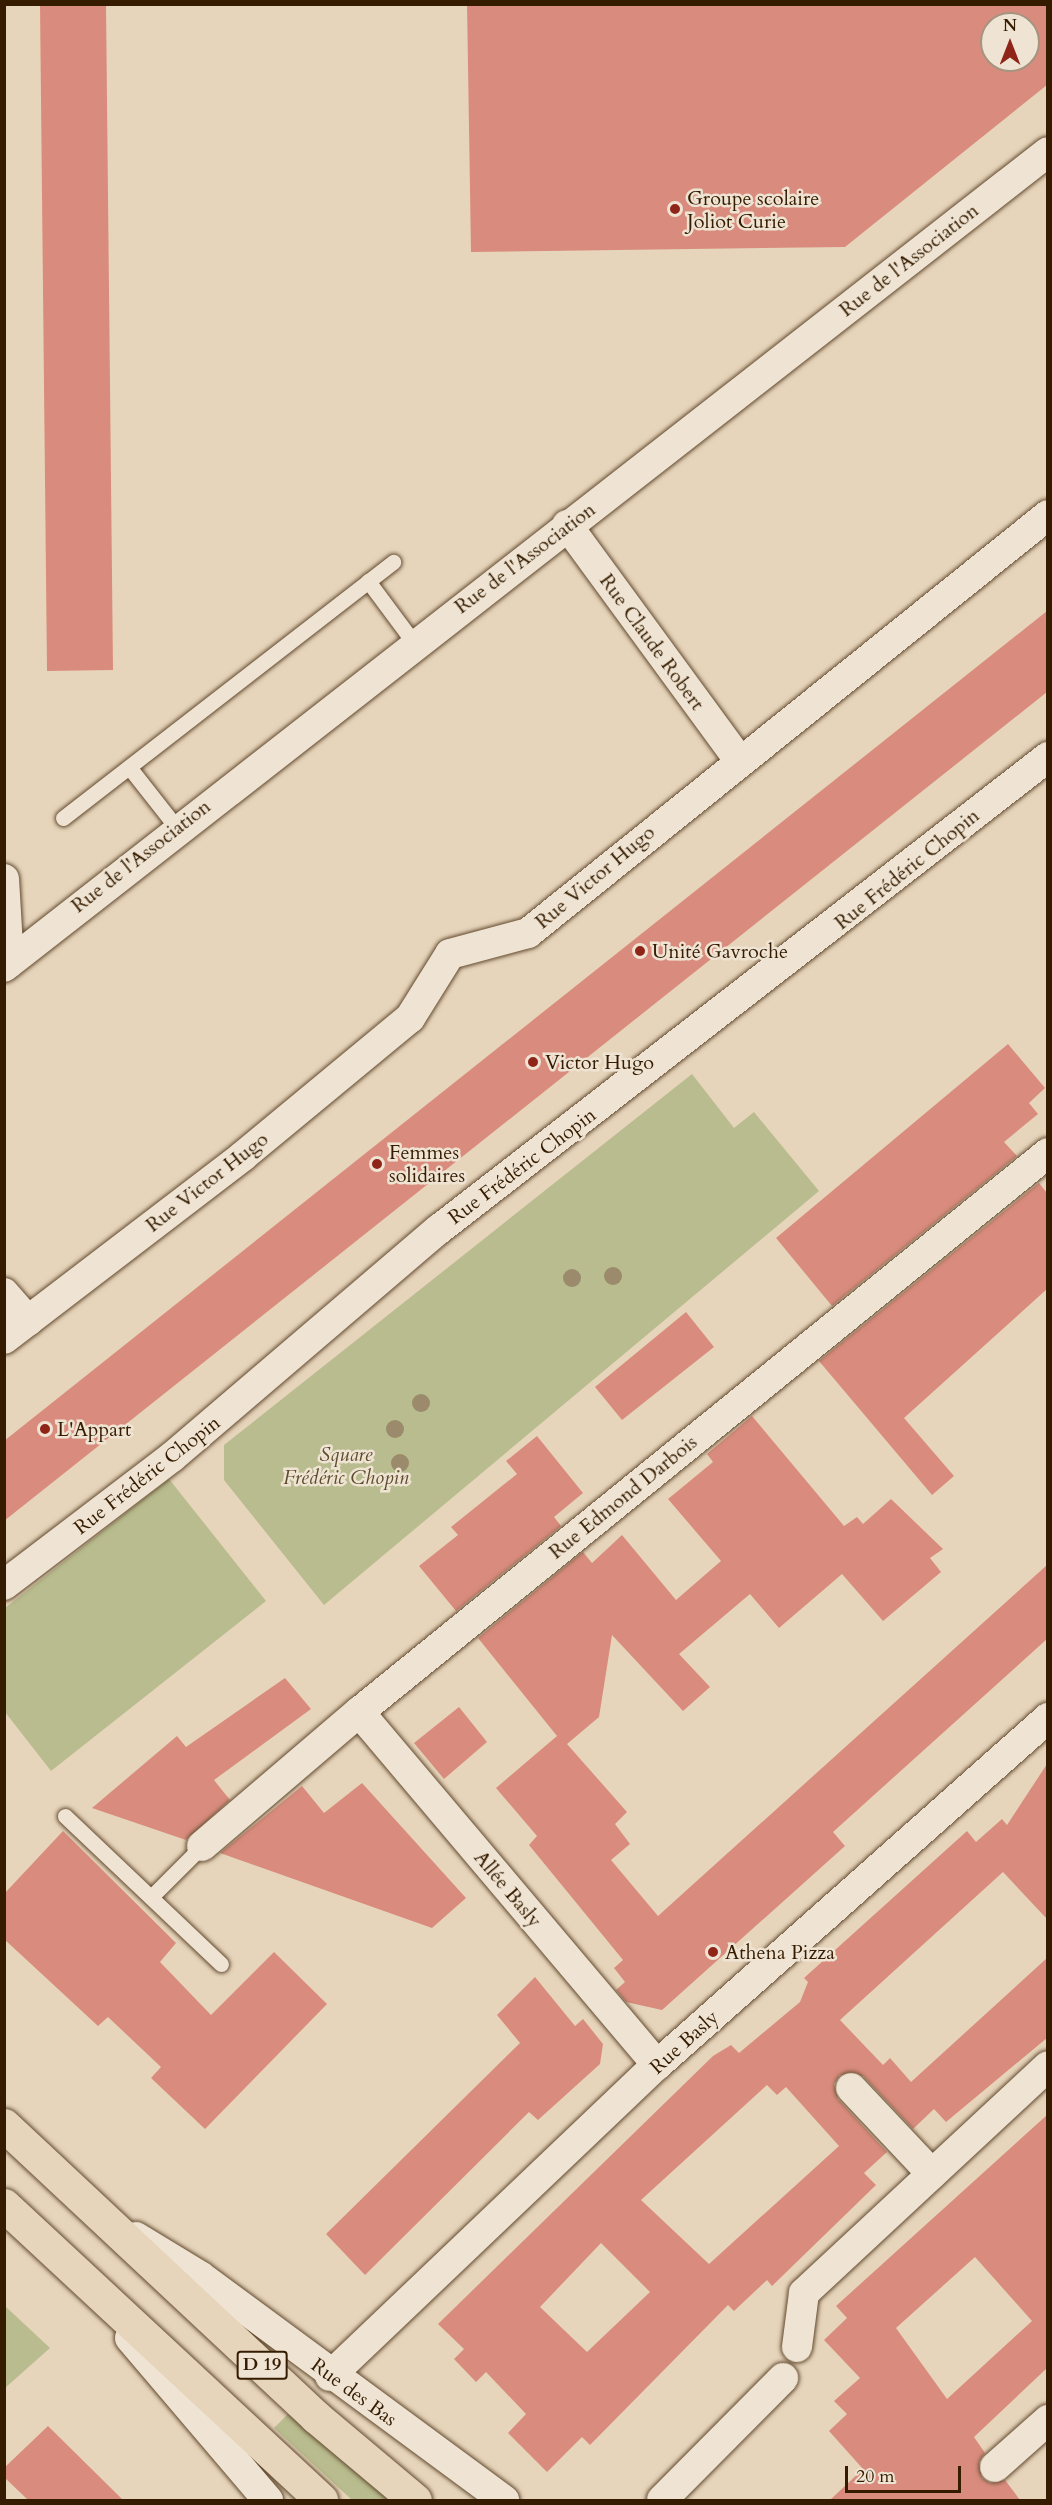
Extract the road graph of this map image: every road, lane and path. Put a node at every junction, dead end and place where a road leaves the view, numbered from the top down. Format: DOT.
graph roads {
  1 [pos="1047,152"];
  2 [pos="1047,514"];
  3 [pos="567,525"];
  4 [pos="393,562"];
  5 [pos="368,581"];
  6 [pos="414,643"];
  7 [pos="1047,757"];
  8 [pos="738,759"];
  9 [pos="129,767"];
  10 [pos="63,818"];
  11 [pos="177,828"];
  12 [pos="4,879"];
  13 [pos="7,965"];
  14 [pos="1047,1153"];
  15 [pos="4,1293"];
  16 [pos="28,1321"];
  17 [pos="4,1339"];
  18 [pos="4,1586"];
  19 [pos="359,1712"];
  20 [pos="1047,1718"];
  21 [pos="65,1816"];
  22 [pos="202,1846"];
  23 [pos="151,1897"];
  24 [pos="221,1964"];
  25 [pos="657,2065"];
  26 [pos="1047,2066"];
  27 [pos="851,2088"];
  28 [pos="4,2125"];
  29 [pos="932,2174"];
  30 [pos="4,2205"];
  31 [pos="114,2223"];
  32 [pos="82,2280"];
  33 [pos="797,2347"];
  34 [pos="330,2376"];
  35 [pos="783,2378"];
  36 [pos="1047,2420"];
  37 [pos="996,2467"];
  38 [pos="268,2500"];
  39 [pos="321,2500"];
  40 [pos="415,2500"];
  41 [pos="504,2500"];
  42 [pos="662,2500"];
  1 -- 3 [label="street, Rue de l'Association"];
  2 -- 8 [label="street, Rue Victor Hugo"];
  3 -- 6 [label="street, Rue de l'Association"];
  3 -- 8 [label="street, Rue Claude Robert"];
  4 -- 5 [label="lane"];
  5 -- 6 [label="lane"];
  5 -- 9 [label="lane"];
  6 -- 11 [label="street, Rue de l'Association"];
  7 -- 18 [label="street, Rue Frédéric Chopin"];
  8 -- 16 [label="street, Rue Victor Hugo"];
  9 -- 10 [label="lane"];
  9 -- 11 [label="lane"];
  11 -- 13 [label="street, Rue de l'Association"];
  12 -- 13 [label="street"];
  14 -- 19 [label="street, Rue Edmond Darbois"];
  15 -- 16 [label="street"];
  16 -- 17 [label="street, Rue Victor Hugo"];
  19 -- 22 [label="street, Rue Edmond Darbois"];
  19 -- 25 [label="street, Allée Basly"];
  20 -- 25 [label="street, Rue Basly"];
  21 -- 23 [label="lane"];
  22 -- 23 [label="lane"];
  23 -- 24 [label="lane"];
  25 -- 34 [label="street, Rue Basly"];
  26 -- 29 [label="street"];
  27 -- 29 [label="street"];
  28 -- 31 [label="main road, Rue des Bas / D 19"];
  29 -- 33 [label="street"];
  30 -- 32 [label="main road"];
  31 -- 34 [label="street, Rue des Bas"];
  31 -- 40 [label="main road, Rue des Bas / D 19"];
  32 -- 38 [label="street"];
  32 -- 39 [label="main road"];
  34 -- 41 [label="street, Rue des Bas"];
  35 -- 42 [label="street"];
  36 -- 37 [label="street"];
}
